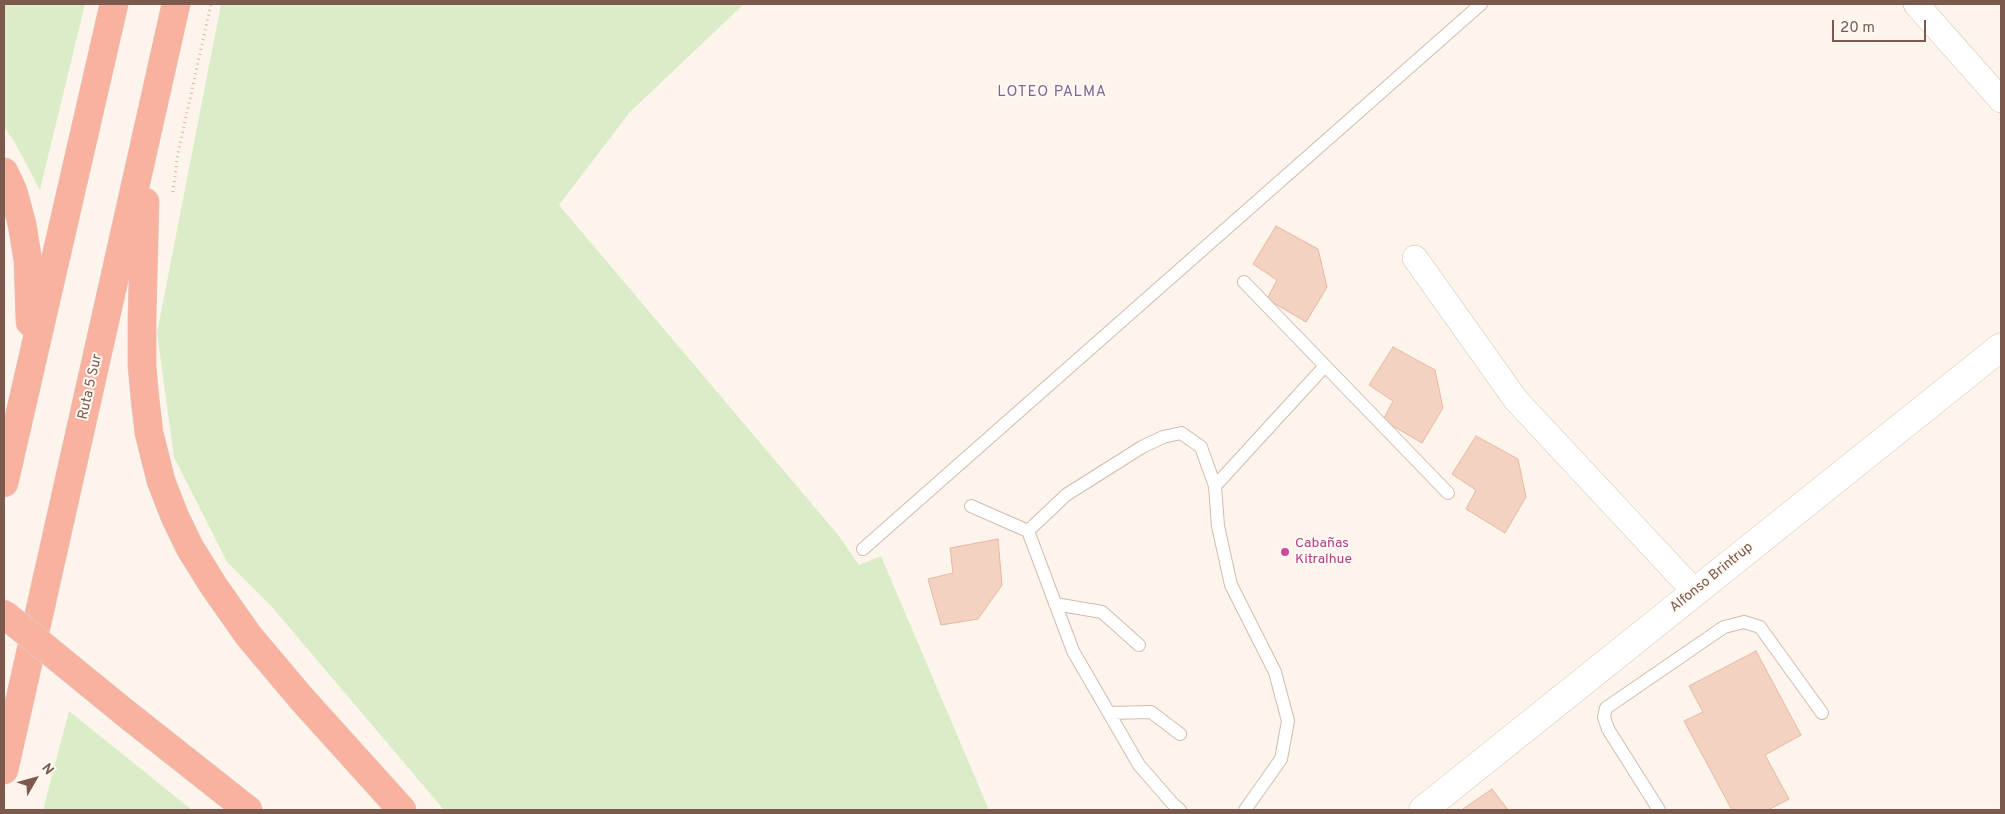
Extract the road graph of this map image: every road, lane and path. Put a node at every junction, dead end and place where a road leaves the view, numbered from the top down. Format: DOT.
graph roads {
  1 [pos="114,4"];
  2 [pos="176,4"];
  3 [pos="211,4"];
  4 [pos="1481,4"];
  5 [pos="1916,4"];
  6 [pos="2001,100"];
  7 [pos="148,134"];
  8 [pos="4,172"];
  9 [pos="172,200"];
  10 [pos="1415,258"];
  11 [pos="1244,282"];
  12 [pos="2001,347"];
  13 [pos="1326,366"];
  14 [pos="29,370"];
  15 [pos="4,483"];
  16 [pos="1216,486"];
  17 [pos="1448,493"];
  18 [pos="971,506"];
  19 [pos="1028,530"];
  20 [pos="863,549"];
  21 [pos="1696,592"];
  22 [pos="1055,604"];
  23 [pos="4,614"];
  24 [pos="1139,645"];
  25 [pos="1109,713"];
  26 [pos="1822,713"];
  27 [pos="1180,734"];
  28 [pos="4,770"];
  29 [pos="1172,808"];
  30 [pos="248,810"];
  31 [pos="402,810"];
  32 [pos="1245,810"];
  33 [pos="1424,810"];
  34 [pos="1659,810"];
  1 -- 14 [label="highway"];
  2 -- 7 [label="highway, Ruta 5 Sur"];
  3 -- 9 [label="path"];
  4 -- 20 [label="lane"];
  5 -- 6 [label="street"];
  7 -- 28 [label="highway, Ruta 5 Sur"];
  7 -- 31 [label="highway"];
  8 -- 14 [label="highway"];
  10 -- 21 [label="street"];
  11 -- 13 [label="lane"];
  12 -- 21 [label="street, Alfonso Brintrup"];
  13 -- 16 [label="lane"];
  13 -- 17 [label="lane"];
  14 -- 15 [label="highway"];
  16 -- 19 [label="lane"];
  16 -- 32 [label="lane"];
  18 -- 19 [label="lane"];
  19 -- 22 [label="lane"];
  21 -- 33 [label="street, Alfonso Brintrup"];
  22 -- 24 [label="lane"];
  22 -- 25 [label="lane"];
  23 -- 30 [label="highway, bridge"];
  25 -- 27 [label="lane"];
  25 -- 29 [label="lane"];
  26 -- 34 [label="lane"];
}
